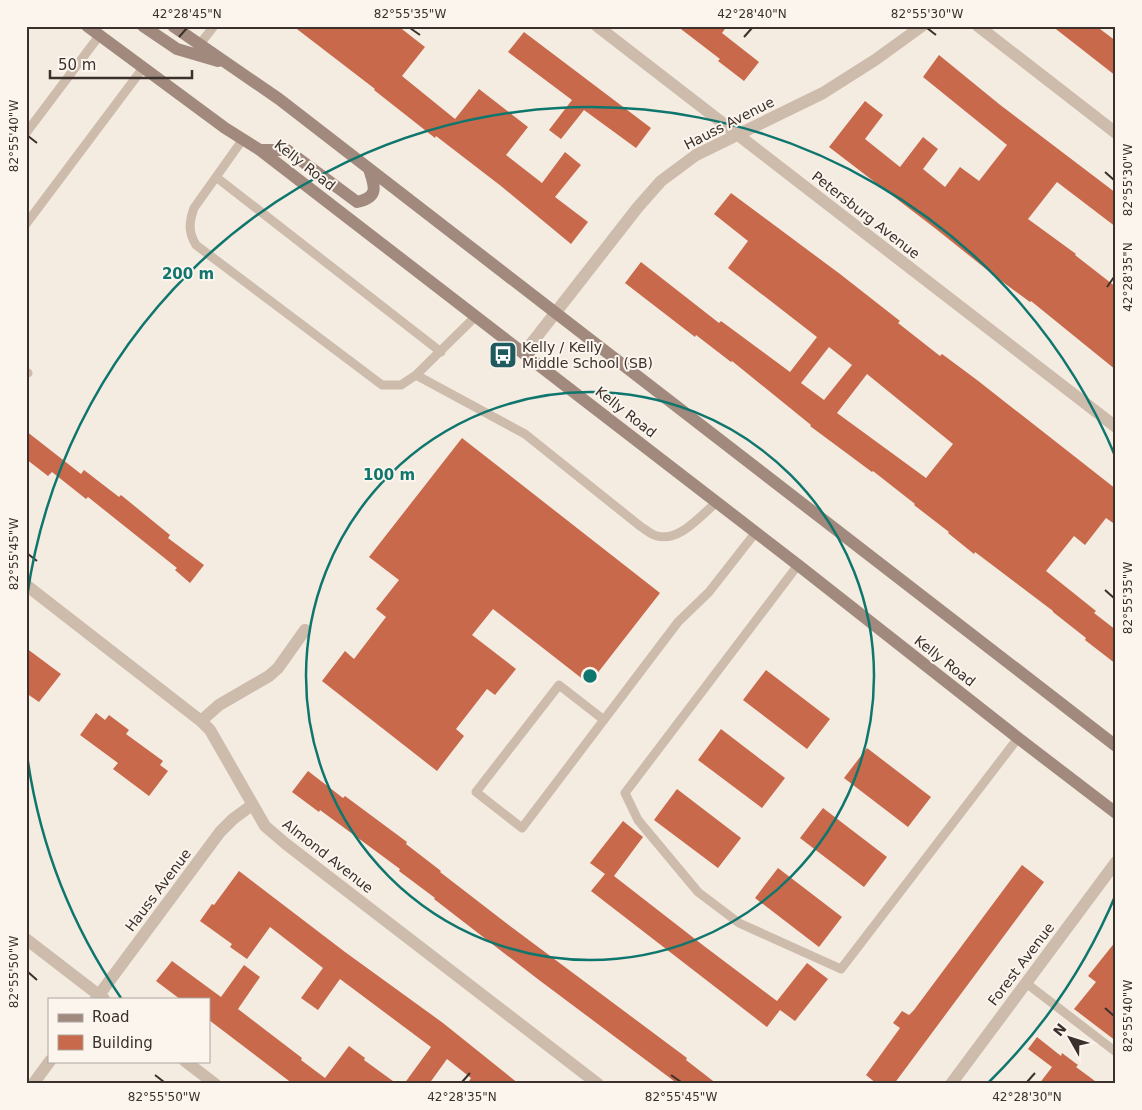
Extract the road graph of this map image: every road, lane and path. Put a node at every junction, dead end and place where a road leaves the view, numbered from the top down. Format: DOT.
graph roads {
  1 [pos="87,26"];
  2 [pos="143,26"];
  3 [pos="173,26"];
  4 [pos="214,26"];
  5 [pos="597,26"];
  6 [pos="922,26"];
  7 [pos="978,26"];
  8 [pos="99,36"];
  9 [pos="200,44"];
  10 [pos="230,64"];
  11 [pos="142,68"];
  12 [pos="28,128"];
  13 [pos="1116,133"];
  14 [pos="737,134"];
  15 [pos="243,139"];
  16 [pos="260,150"];
  17 [pos="369,169"];
  18 [pos="216,177"];
  19 [pos="26,224"];
  20 [pos="555,313"];
  21 [pos="476,316"];
  22 [pos="440,352"];
  23 [pos="524,353"];
  24 [pos="416,375"];
  25 [pos="1116,427"];
  26 [pos="718,502"];
  27 [pos="756,532"];
  28 [pos="798,565"];
  29 [pos="26,585"];
  30 [pos="306,630"];
  31 [pos="604,720"];
  32 [pos="201,721"];
  33 [pos="1018,738"];
  34 [pos="1116,746"];
  35 [pos="252,805"];
  36 [pos="1116,813"];
  37 [pos="1116,862"];
  38 [pos="26,939"];
  39 [pos="1026,983"];
  40 [pos="99,997"];
  41 [pos="1116,1052"];
  42 [pos="49,1062"];
  43 [pos="186,1062"];
  44 [pos="33,1084"];
  45 [pos="214,1084"];
  46 [pos="598,1084"];
  47 [pos="951,1084"];
  1 -- 8 [label="street, Kelly Road"];
  2 -- 10 [label="street"];
  3 -- 9 [label="street"];
  4 -- 9 [label="lane"];
  5 -- 14 [label="street, Petersburg Avenue"];
  6 -- 14 [label="street, Hauss Avenue"];
  7 -- 13 [label="street"];
  8 -- 11 [label="street, Kelly Road"];
  8 -- 12 [label="lane"];
  9 -- 10 [label="street"];
  10 -- 17 [label="street"];
  11 -- 15 [label="street, Kelly Road"];
  11 -- 19 [label="lane"];
  14 -- 20 [label="street, Hauss Avenue"];
  14 -- 25 [label="street, Petersburg Avenue"];
  15 -- 16 [label="street, Kelly Road"];
  15 -- 18 [label="lane"];
  16 -- 17 [label="street"];
  16 -- 21 [label="street, Kelly Road"];
  17 -- 20 [label="street"];
  18 -- 22 [label="lane"];
  18 -- 24 [label="lane"];
  20 -- 23 [label="street, Hauss Avenue"];
  20 -- 34 [label="street"];
  21 -- 22 [label="lane"];
  21 -- 23 [label="street, Kelly Road"];
  22 -- 24 [label="lane"];
  23 -- 26 [label="street, Kelly Road"];
  24 -- 26 [label="lane"];
  26 -- 27 [label="street, Kelly Road"];
  27 -- 28 [label="street, Kelly Road"];
  27 -- 31 [label="lane"];
  28 -- 33 [label="street, Kelly Road"];
  28 -- 33 [label="lane"];
  29 -- 32 [label="street, Almond Avenue"];
  30 -- 32 [label="street"];
  31 -- 31 [label="lane"];
  32 -- 35 [label="street, Almond Avenue"];
  33 -- 36 [label="street, Kelly Road"];
  35 -- 40 [label="street, Hauss Avenue"];
  35 -- 46 [label="street, Almond Avenue"];
  37 -- 39 [label="street, Forest Avenue"];
  38 -- 40 [label="street"];
  39 -- 41 [label="lane"];
  39 -- 47 [label="street, Forest Avenue"];
  42 -- 44 [label="street"];
  43 -- 45 [label="street"];
}
